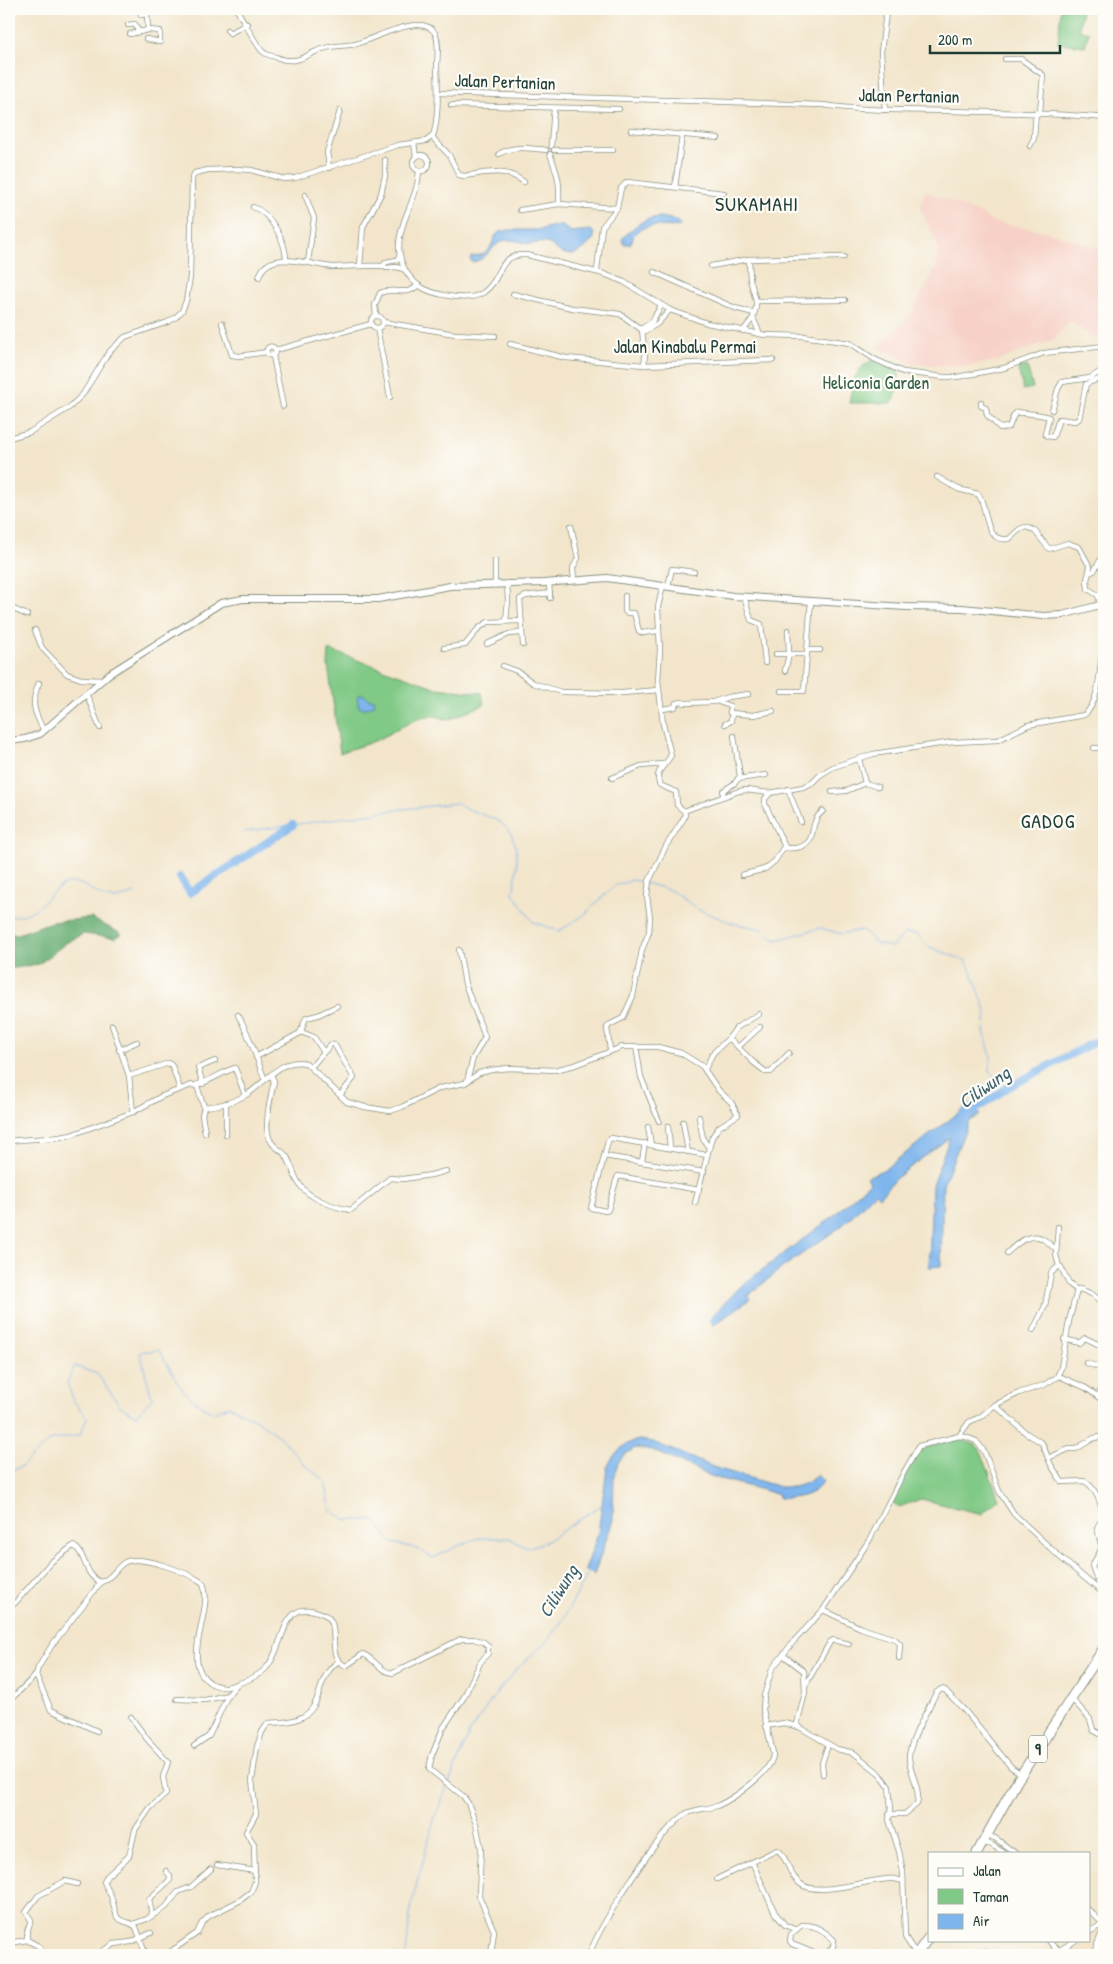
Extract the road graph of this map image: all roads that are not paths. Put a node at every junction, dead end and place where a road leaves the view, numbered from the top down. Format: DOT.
graph roads {
  1 [pos="140,9"];
  2 [pos="236,9"];
  3 [pos="884,9"];
  4 [pos="247,24"];
  5 [pos="128,25"];
  6 [pos="148,30"];
  7 [pos="227,30"];
  8 [pos="138,32"];
  9 [pos="130,34"];
  10 [pos="146,39"];
  11 [pos="1005,59"];
  12 [pos="438,93"];
  13 [pos="451,105"];
  14 [pos="554,108"];
  15 [pos="619,109"];
  16 [pos="885,110"];
  17 [pos="340,111"];
  18 [pos="1038,112"];
  19 [pos="1104,118"];
  20 [pos="631,130"];
  21 [pos="682,136"];
  22 [pos="432,137"];
  23 [pos="718,138"];
  24 [pos="423,142"];
  25 [pos="414,143"];
  26 [pos="1030,146"];
  27 [pos="550,150"];
  28 [pos="614,150"];
  29 [pos="499,154"];
  30 [pos="423,155"];
  31 [pos="416,157"];
  32 [pos="385,160"];
  33 [pos="329,168"];
  34 [pos="419,171"];
  35 [pos="524,182"];
  36 [pos="675,187"];
  37 [pos="724,193"];
  38 [pos="306,195"];
  39 [pos="559,204"];
  40 [pos="253,207"];
  41 [pos="617,208"];
  42 [pos="520,210"];
  43 [pos="400,255"];
  44 [pos="844,257"];
  45 [pos="749,259"];
  46 [pos="286,260"];
  47 [pos="308,262"];
  48 [pos="360,266"];
  49 [pos="384,266"];
  50 [pos="711,266"];
  51 [pos="405,270"];
  52 [pos="597,271"];
  53 [pos="654,272"];
  54 [pos="259,276"];
  55 [pos="418,285"];
  56 [pos="513,294"];
  57 [pos="845,300"];
  58 [pos="756,301"];
  59 [pos="661,305"];
  60 [pos="670,310"];
  61 [pos="754,315"];
  62 [pos="376,316"];
  63 [pos="383,322"];
  64 [pos="222,323"];
  65 [pos="371,324"];
  66 [pos="377,328"];
  67 [pos="642,330"];
  68 [pos="743,331"];
  69 [pos="760,334"];
  70 [pos="495,336"];
  71 [pos="510,344"];
  72 [pos="1103,347"];
  73 [pos="276,350"];
  74 [pos="267,352"];
  75 [pos="273,356"];
  76 [pos="773,360"];
  77 [pos="644,365"];
  78 [pos="1104,370"];
  79 [pos="1104,377"];
  80 [pos="390,398"];
  81 [pos="981,402"];
  82 [pos="283,406"];
  83 [pos="1052,410"];
  84 [pos="9,438"];
  85 [pos="937,477"];
  86 [pos="571,526"];
  87 [pos="1104,554"];
  88 [pos="495,562"];
  89 [pos="694,572"];
  90 [pos="1089,573"];
  91 [pos="574,580"];
  92 [pos="549,582"];
  93 [pos="495,583"];
  94 [pos="507,583"];
  95 [pos="665,585"];
  96 [pos="625,596"];
  97 [pos="744,596"];
  98 [pos="811,602"];
  99 [pos="1102,604"];
  100 [pos="9,607"];
  101 [pos="27,615"];
  102 [pos="520,620"];
  103 [pos="506,621"];
  104 [pos="35,630"];
  105 [pos="788,630"];
  106 [pos="658,631"];
  107 [pos="520,633"];
  108 [pos="1104,640"];
  109 [pos="486,644"];
  110 [pos="523,645"];
  111 [pos="444,648"];
  112 [pos="820,650"];
  113 [pos="807,652"];
  114 [pos="776,654"];
  115 [pos="789,654"];
  116 [pos="1103,656"];
  117 [pos="765,663"];
  118 [pos="503,666"];
  119 [pos="785,671"];
  120 [pos="101,680"];
  121 [pos="39,683"];
  122 [pos="659,690"];
  123 [pos="781,691"];
  124 [pos="86,693"];
  125 [pos="748,694"];
  126 [pos="716,701"];
  127 [pos="663,709"];
  128 [pos="773,711"];
  129 [pos="732,714"];
  130 [pos="726,724"];
  131 [pos="100,728"];
  132 [pos="44,731"];
  133 [pos="734,736"];
  134 [pos="9,741"];
  135 [pos="1094,748"];
  136 [pos="1104,748"];
  137 [pos="859,759"];
  138 [pos="663,764"];
  139 [pos="766,775"];
  140 [pos="612,778"];
  141 [pos="738,779"];
  142 [pos="865,783"];
  143 [pos="878,787"];
  144 [pos="788,789"];
  145 [pos="832,792"];
  146 [pos="770,793"];
  147 [pos="724,797"];
  148 [pos="684,811"];
  149 [pos="823,811"];
  150 [pos="801,822"];
  151 [pos="785,847"];
  152 [pos="742,875"];
  153 [pos="459,950"];
  154 [pos="337,1006"];
  155 [pos="759,1014"];
  156 [pos="238,1015"];
  157 [pos="112,1024"];
  158 [pos="760,1027"];
  159 [pos="301,1032"];
  160 [pos="729,1038"];
  161 [pos="137,1042"];
  162 [pos="636,1046"];
  163 [pos="738,1047"];
  164 [pos="119,1050"];
  165 [pos="610,1050"];
  166 [pos="323,1051"];
  167 [pos="788,1053"];
  168 [pos="256,1057"];
  169 [pos="215,1061"];
  170 [pos="311,1067"];
  171 [pos="705,1069"];
  172 [pos="271,1075"];
  173 [pos="129,1076"];
  174 [pos="265,1080"];
  175 [pos="467,1082"];
  176 [pos="203,1084"];
  177 [pos="195,1085"];
  178 [pos="180,1090"];
  179 [pos="245,1095"];
  180 [pos="340,1095"];
  181 [pos="226,1103"];
  182 [pos="204,1107"];
  183 [pos="133,1112"];
  184 [pos="699,1117"];
  185 [pos="659,1121"];
  186 [pos="683,1122"];
  187 [pos="668,1126"];
  188 [pos="648,1127"];
  189 [pos="205,1133"];
  190 [pos="226,1134"];
  191 [pos="9,1141"];
  192 [pos="648,1144"];
  193 [pos="670,1148"];
  194 [pos="709,1148"];
  195 [pos="688,1152"];
  196 [pos="708,1155"];
  197 [pos="604,1156"];
  198 [pos="642,1161"];
  199 [pos="446,1171"];
  200 [pos="704,1172"];
  201 [pos="699,1190"];
  202 [pos="695,1204"];
  203 [pos="1058,1227"];
  204 [pos="1056,1249"];
  205 [pos="1007,1253"];
  206 [pos="1059,1266"];
  207 [pos="1077,1290"];
  208 [pos="1104,1304"];
  209 [pos="1033,1330"];
  210 [pos="1064,1340"];
  211 [pos="1104,1347"];
  212 [pos="1086,1363"];
  213 [pos="1104,1370"];
  214 [pos="1059,1376"];
  215 [pos="1104,1382"];
  216 [pos="1098,1397"];
  217 [pos="1104,1401"];
  218 [pos="995,1404"];
  219 [pos="959,1436"];
  220 [pos="1104,1440"];
  221 [pos="1048,1458"];
  222 [pos="102,1582"];
  223 [pos="1103,1592"];
  224 [pos="9,1606"];
  225 [pos="823,1610"];
  226 [pos="850,1644"];
  227 [pos="1104,1648"];
  228 [pos="783,1655"];
  229 [pos="899,1658"];
  230 [pos="339,1661"];
  231 [pos="36,1674"];
  232 [pos="238,1683"];
  233 [pos="805,1687"];
  234 [pos="228,1695"];
  235 [pos="178,1699"];
  236 [pos="1072,1699"];
  237 [pos="9,1701"];
  238 [pos="131,1717"];
  239 [pos="766,1726"];
  240 [pos="801,1728"];
  241 [pos="97,1731"];
  242 [pos="1104,1736"];
  243 [pos="828,1745"];
  244 [pos="194,1746"];
  245 [pos="823,1774"];
  246 [pos="1021,1775"];
  247 [pos="889,1814"];
  248 [pos="984,1839"];
  249 [pos="978,1852"];
  250 [pos="1002,1852"];
  251 [pos="1014,1852"];
  252 [pos="752,1862"];
  253 [pos="217,1865"];
  254 [pos="211,1869"];
  255 [pos="166,1871"];
  256 [pos="255,1871"];
  257 [pos="717,1879"];
  258 [pos="903,1881"];
  259 [pos="77,1884"];
  260 [pos="1090,1911"];
  261 [pos="152,1916"];
  262 [pos="133,1924"];
  263 [pos="1104,1925"];
  264 [pos="796,1930"];
  265 [pos="1090,1932"];
  266 [pos="151,1933"];
  267 [pos="139,1938"];
  268 [pos="928,1938"];
  269 [pos="28,1940"];
  270 [pos="1050,1942"];
  271 [pos="1072,1942"];
  272 [pos="9,1943"];
  273 [pos="103,1951"];
  274 [pos="39,1955"];
  275 [pos="146,1955"];
  276 [pos="166,1955"];
  277 [pos="491,1955"];
  278 [pos="588,1955"];
  279 [pos="819,1955"];
  280 [pos="825,1955"];
  281 [pos="916,1955"];
  282 [pos="979,1955"];
  283 [pos="996,1955"];
  284 [pos="1096,1955"];
  1 -- 6 [label="street"];
  2 -- 4 [label="street"];
  3 -- 16 [label="street"];
  4 -- 7 [label="street"];
  4 -- 12 [label="street"];
  5 -- 8 [label="street"];
  6 -- 8 [label="street"];
  6 -- 10 [label="street"];
  8 -- 9 [label="street"];
  11 -- 18 [label="street"];
  12 -- 16 [label="street, Jalan Pertanian"];
  12 -- 22 [label="street, Jalan Pertanian"];
  13 -- 14 [label="street"];
  14 -- 15 [label="street"];
  14 -- 27 [label="street"];
  16 -- 18 [label="street, Jalan Pertanian"];
  17 -- 33 [label="street"];
  18 -- 19 [label="street, Jalan Pertanian"];
  18 -- 26 [label="street"];
  20 -- 21 [label="street"];
  21 -- 23 [label="street"];
  21 -- 36 [label="street"];
  22 -- 24 [label="street"];
  22 -- 35 [label="street"];
  24 -- 25 [label="street"];
  24 -- 30 [label="street"];
  25 -- 31 [label="street"];
  25 -- 33 [label="street"];
  27 -- 28 [label="street"];
  27 -- 29 [label="street"];
  27 -- 39 [label="street"];
  30 -- 31 [label="street"];
  30 -- 34 [label="street"];
  31 -- 34 [label="street"];
  32 -- 48 [label="street"];
  33 -- 84 [label="street"];
  34 -- 43 [label="street"];
  36 -- 37 [label="street"];
  36 -- 41 [label="street"];
  38 -- 47 [label="street"];
  39 -- 41 [label="street"];
  39 -- 42 [label="street"];
  40 -- 46 [label="street"];
  41 -- 52 [label="street"];
  43 -- 49 [label="street"];
  43 -- 51 [label="street"];
  44 -- 45 [label="street"];
  45 -- 50 [label="street"];
  45 -- 58 [label="street"];
  46 -- 47 [label="street"];
  46 -- 54 [label="street"];
  47 -- 48 [label="street"];
  48 -- 49 [label="street"];
  49 -- 51 [label="street"];
  51 -- 55 [label="street"];
  52 -- 55 [label="street"];
  52 -- 59 [label="street"];
  53 -- 61 [label="street"];
  55 -- 62 [label="street"];
  56 -- 67 [label="street"];
  57 -- 58 [label="street"];
  58 -- 61 [label="street"];
  59 -- 60 [label="street"];
  59 -- 67 [label="street"];
  60 -- 67 [label="street"];
  60 -- 68 [label="street"];
  61 -- 68 [label="street"];
  61 -- 69 [label="street"];
  62 -- 63 [label="street"];
  62 -- 65 [label="street"];
  63 -- 66 [label="street"];
  63 -- 70 [label="street"];
  64 -- 74 [label="street"];
  65 -- 66 [label="street"];
  65 -- 73 [label="street"];
  66 -- 80 [label="street"];
  67 -- 77 [label="street"];
  68 -- 69 [label="street"];
  69 -- 72 [label="street"];
  71 -- 77 [label="street, Jalan Kinabalu Permai"];
  72 -- 78 [label="street"];
  73 -- 74 [label="street"];
  73 -- 75 [label="street"];
  74 -- 75 [label="street"];
  75 -- 82 [label="street"];
  76 -- 77 [label="street, Jalan Kinabalu Permai"];
  78 -- 83 [label="street"];
  79 -- 81 [label="street"];
  85 -- 90 [label="street"];
  86 -- 91 [label="street"];
  87 -- 90 [label="street"];
  88 -- 93 [label="street"];
  89 -- 95 [label="street"];
  90 -- 99 [label="street"];
  91 -- 92 [label="street"];
  91 -- 95 [label="street"];
  92 -- 94 [label="street"];
  92 -- 102 [label="street"];
  93 -- 94 [label="street"];
  93 -- 120 [label="street"];
  94 -- 103 [label="street"];
  95 -- 97 [label="street"];
  95 -- 106 [label="street"];
  96 -- 106 [label="street"];
  97 -- 98 [label="street"];
  97 -- 117 [label="street"];
  98 -- 99 [label="street"];
  98 -- 113 [label="street"];
  100 -- 101 [label="street"];
  102 -- 103 [label="street"];
  102 -- 107 [label="street"];
  103 -- 111 [label="street"];
  104 -- 120 [label="street"];
  105 -- 115 [label="street"];
  106 -- 122 [label="street"];
  107 -- 109 [label="street"];
  107 -- 110 [label="street"];
  108 -- 116 [label="street"];
  112 -- 113 [label="street"];
  113 -- 115 [label="street"];
  113 -- 123 [label="street"];
  114 -- 115 [label="street"];
  115 -- 119 [label="street"];
  116 -- 137 [label="street"];
  118 -- 122 [label="street"];
  120 -- 124 [label="street"];
  121 -- 132 [label="street"];
  122 -- 127 [label="street"];
  124 -- 131 [label="street"];
  124 -- 132 [label="street"];
  125 -- 126 [label="street"];
  126 -- 127 [label="street"];
  126 -- 129 [label="street"];
  127 -- 138 [label="street"];
  128 -- 129 [label="street"];
  129 -- 130 [label="street"];
  132 -- 134 [label="street"];
  133 -- 141 [label="street"];
  135 -- 136 [label="street"];
  137 -- 142 [label="street"];
  137 -- 144 [label="street"];
  138 -- 140 [label="street"];
  138 -- 148 [label="street"];
  139 -- 141 [label="street"];
  141 -- 147 [label="street"];
  142 -- 143 [label="street"];
  142 -- 145 [label="street"];
  144 -- 146 [label="street"];
  144 -- 150 [label="street"];
  146 -- 147 [label="street"];
  146 -- 151 [label="street"];
  147 -- 148 [label="street"];
  148 -- 165 [label="street"];
  149 -- 151 [label="street"];
  151 -- 152 [label="street"];
  153 -- 175 [label="street"];
  154 -- 159 [label="street"];
  155 -- 160 [label="street"];
  156 -- 168 [label="street"];
  157 -- 164 [label="street"];
  158 -- 163 [label="street"];
  159 -- 166 [label="street"];
  159 -- 168 [label="street"];
  160 -- 163 [label="street"];
  160 -- 171 [label="street"];
  161 -- 164 [label="street"];
  162 -- 165 [label="street"];
  162 -- 171 [label="street"];
  162 -- 185 [label="street"];
  163 -- 167 [label="street"];
  164 -- 173 [label="street"];
  165 -- 175 [label="street"];
  166 -- 170 [label="street"];
  166 -- 180 [label="street"];
  168 -- 174 [label="street"];
  169 -- 176 [label="street"];
  170 -- 172 [label="street"];
  170 -- 180 [label="street"];
  171 -- 194 [label="street"];
  172 -- 174 [label="street"];
  172 -- 199 [label="street"];
  173 -- 178 [label="street"];
  173 -- 183 [label="street"];
  174 -- 179 [label="street"];
  175 -- 180 [label="street"];
  176 -- 177 [label="street"];
  176 -- 179 [label="street"];
  177 -- 178 [label="street"];
  177 -- 182 [label="street"];
  178 -- 183 [label="street"];
  179 -- 181 [label="street"];
  181 -- 182 [label="street"];
  181 -- 190 [label="street"];
  182 -- 189 [label="street"];
  183 -- 191 [label="street"];
  184 -- 194 [label="street"];
  186 -- 195 [label="street"];
  187 -- 193 [label="street"];
  188 -- 192 [label="street"];
  192 -- 193 [label="street"];
  192 -- 197 [label="street"];
  192 -- 198 [label="street"];
  193 -- 195 [label="street"];
  194 -- 196 [label="street"];
  195 -- 196 [label="street"];
  196 -- 200 [label="street"];
  197 -- 198 [label="street"];
  197 -- 201 [label="street"];
  198 -- 200 [label="street"];
  200 -- 201 [label="street"];
  201 -- 202 [label="street"];
  203 -- 204 [label="street"];
  204 -- 205 [label="street"];
  204 -- 206 [label="street"];
  206 -- 207 [label="street"];
  206 -- 209 [label="street"];
  207 -- 208 [label="street"];
  207 -- 210 [label="street"];
  210 -- 211 [label="street"];
  210 -- 214 [label="street"];
  212 -- 213 [label="street"];
  214 -- 216 [label="street"];
  214 -- 218 [label="street"];
  215 -- 216 [label="street"];
  216 -- 217 [label="street"];
  218 -- 219 [label="street"];
  218 -- 221 [label="street"];
  219 -- 223 [label="street"];
  219 -- 225 [label="street"];
  220 -- 221 [label="street"];
  221 -- 223 [label="street"];
  222 -- 224 [label="street"];
  222 -- 231 [label="street"];
  222 -- 232 [label="street"];
  225 -- 228 [label="street"];
  225 -- 229 [label="street"];
  226 -- 233 [label="street"];
  227 -- 236 [label="highway, 9"];
  228 -- 233 [label="street"];
  228 -- 239 [label="street"];
  230 -- 232 [label="street"];
  230 -- 256 [label="street"];
  230 -- 277 [label="street"];
  231 -- 237 [label="street"];
  231 -- 241 [label="street"];
  232 -- 234 [label="street"];
  233 -- 240 [label="street"];
  234 -- 235 [label="street"];
  234 -- 244 [label="street"];
  236 -- 242 [label="street"];
  236 -- 246 [label="highway, 9"];
  238 -- 262 [label="street"];
  239 -- 240 [label="street"];
  239 -- 278 [label="street"];
  240 -- 243 [label="street"];
  243 -- 245 [label="street"];
  243 -- 247 [label="street"];
  246 -- 247 [label="street"];
  246 -- 248 [label="highway, 9"];
  247 -- 258 [label="street"];
  248 -- 249 [label="highway, 9"];
  248 -- 250 [label="street"];
  248 -- 251 [label="street"];
  252 -- 257 [label="street"];
  252 -- 258 [label="street"];
  252 -- 264 [label="street"];
  253 -- 256 [label="street"];
  254 -- 261 [label="street"];
  255 -- 261 [label="street"];
  256 -- 276 [label="street"];
  258 -- 281 [label="street"];
  259 -- 269 [label="street"];
  260 -- 263 [label="street"];
  261 -- 262 [label="street"];
  262 -- 267 [label="street"];
  263 -- 265 [label="street"];
  263 -- 284 [label="street"];
  264 -- 279 [label="street"];
  264 -- 280 [label="street"];
  266 -- 267 [label="street"];
  267 -- 273 [label="street"];
  267 -- 275 [label="street"];
  268 -- 281 [label="highway"];
  269 -- 272 [label="street"];
  269 -- 274 [label="street"];
  270 -- 271 [label="street"];
  282 -- 283 [label="street"];
}
